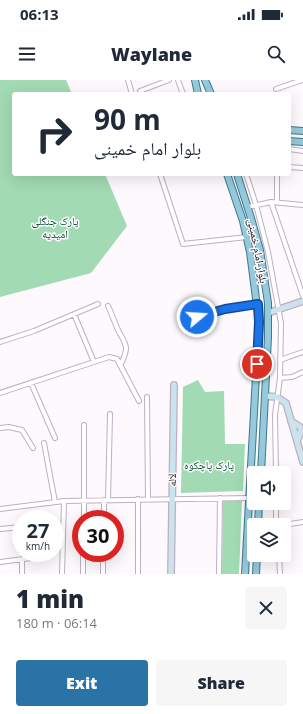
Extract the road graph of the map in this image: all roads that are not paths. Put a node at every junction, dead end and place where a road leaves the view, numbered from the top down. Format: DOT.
graph roads {
  1 [pos="128,80"];
  2 [pos="169,80"];
  3 [pos="178,80"];
  4 [pos="195,80"];
  5 [pos="205,80"];
  6 [pos="285,80"];
  7 [pos="302,80"];
  8 [pos="287,85"];
  9 [pos="276,89"];
  10 [pos="140,91"];
  11 [pos="131,92"];
  12 [pos="182,92"];
  13 [pos="198,92"];
  14 [pos="210,92"];
  15 [pos="291,130"];
  16 [pos="303,131"];
  17 [pos="291,140"];
  18 [pos="303,142"];
  19 [pos="291,149"];
  20 [pos="303,151"];
  21 [pos="291,167"];
  22 [pos="303,168"];
  23 [pos="161,176"];
  24 [pos="228,176"];
  25 [pos="238,176"];
  26 [pos="247,176"];
  27 [pos="277,176"];
  28 [pos="271,202"];
  29 [pos="277,202"];
  30 [pos="302,204"];
  31 [pos="256,205"];
  32 [pos="248,207"];
  33 [pos="303,210"];
  34 [pos="247,237"];
  35 [pos="303,296"];
  36 [pos="303,300"];
  37 [pos="98,304"];
  38 [pos="258,304"];
  39 [pos="108,306"];
  40 [pos="279,309"];
  41 [pos="268,313"];
  42 [pos="74,314"];
  43 [pos="183,322"];
  44 [pos="0,342"];
  45 [pos="303,352"];
  46 [pos="280,360"];
  47 [pos="94,362"];
  48 [pos="121,364"];
  49 [pos="303,372"];
  50 [pos="280,378"];
  51 [pos="31,383"];
  52 [pos="174,385"];
  53 [pos="0,393"];
  54 [pos="256,395"];
  55 [pos="265,396"];
  56 [pos="147,397"];
  57 [pos="277,397"];
  58 [pos="139,401"];
  59 [pos="110,414"];
  60 [pos="291,421"];
  61 [pos="84,425"];
  62 [pos="0,428"];
  63 [pos="302,429"];
  64 [pos="55,438"];
  65 [pos="297,441"];
  66 [pos="44,443"];
  67 [pos="33,448"];
  68 [pos="303,462"];
  69 [pos="251,466"];
  70 [pos="261,466"];
  71 [pos="276,466"];
  72 [pos="220,498"];
  73 [pos="247,498"];
  74 [pos="148,499"];
  75 [pos="172,499"];
  76 [pos="84,500"];
  77 [pos="106,500"];
  78 [pos="138,500"];
  79 [pos="64,501"];
  80 [pos="56,502"];
  81 [pos="0,509"];
  82 [pos="64,510"];
  83 [pos="84,510"];
  84 [pos="105,510"];
  85 [pos="248,510"];
  86 [pos="303,522"];
  87 [pos="291,524"];
  88 [pos="12,528"];
  89 [pos="0,529"];
  90 [pos="246,559"];
  91 [pos="12,561"];
  92 [pos="0,562"];
  93 [pos="22,562"];
  94 [pos="62,562"];
  95 [pos="84,562"];
  96 [pos="103,562"];
  97 [pos="256,562"];
  98 [pos="279,562"];
  99 [pos="22,574"];
  100 [pos="62,574"];
  101 [pos="83,574"];
  102 [pos="102,574"];
  103 [pos="138,574"];
  104 [pos="171,574"];
  105 [pos="219,574"];
  106 [pos="245,574"];
  107 [pos="256,574"];
  108 [pos="280,574"];
  1 -- 11 [label="street"];
  2 -- 10 [label="street"];
  3 -- 12 [label="street"];
  4 -- 13 [label="main road"];
  5 -- 14 [label="main road"];
  6 -- 8 [label="street"];
  7 -- 8 [label="street"];
  8 -- 9 [label="street"];
  15 -- 16 [label="main road"];
  17 -- 18 [label="main road"];
  19 -- 20 [label="street"];
  21 -- 22 [label="street"];
  23 -- 34 [label="street"];
  24 -- 34 [label="main road, بلوار امام خمینی"];
  25 -- 32 [label="main road, بلوار امام خمینی"];
  26 -- 31 [label="street"];
  27 -- 29 [label="street"];
  28 -- 29 [label="street"];
  28 -- 31 [label="street"];
  28 -- 35 [label="street"];
  29 -- 30 [label="street"];
  30 -- 33 [label="street"];
  31 -- 32 [label="street"];
  31 -- 40 [label="street"];
  32 -- 41 [label="main road, بلوار امام خمینی"];
  34 -- 38 [label="main road, بلوار امام خمینی"];
  36 -- 40 [label="street"];
  37 -- 42 [label="street"];
  38 -- 43 [label="street"];
  38 -- 54 [label="main road, بلوار امام خمینی"];
  39 -- 48 [label="street"];
  40 -- 41 [label="street"];
  40 -- 46 [label="street"];
  41 -- 55 [label="main road, بلوار امام خمینی"];
  42 -- 44 [label="street"];
  42 -- 47 [label="street"];
  45 -- 46 [label="street"];
  46 -- 50 [label="street"];
  47 -- 48 [label="street"];
  47 -- 51 [label="street"];
  48 -- 58 [label="street"];
  49 -- 50 [label="street"];
  50 -- 57 [label="street"];
  51 -- 53 [label="street"];
  51 -- 64 [label="street"];
  52 -- 75 [label="street, لاله"];
  54 -- 55 [label="main road"];
  54 -- 69 [label="main road, بلوار امام خمینی"];
  55 -- 57 [label="street"];
  55 -- 70 [label="main road, بلوار امام خمینی"];
  56 -- 74 [label="street"];
  57 -- 60 [label="street"];
  57 -- 71 [label="street"];
  59 -- 77 [label="street"];
  60 -- 63 [label="street"];
  60 -- 65 [label="street"];
  61 -- 76 [label="street"];
  62 -- 67 [label="street"];
  63 -- 65 [label="street"];
  65 -- 68 [label="street"];
  66 -- 80 [label="street"];
  72 -- 73 [label="street"];
  72 -- 75 [label="street"];
  72 -- 105 [label="street"];
  74 -- 75 [label="street"];
  74 -- 78 [label="street"];
  75 -- 104 [label="street, لاله"];
  76 -- 77 [label="street"];
  76 -- 79 [label="street"];
  76 -- 83 [label="street"];
  77 -- 78 [label="street"];
  77 -- 84 [label="street"];
  78 -- 103 [label="street"];
  79 -- 80 [label="street"];
  79 -- 82 [label="street"];
  80 -- 81 [label="street"];
  85 -- 90 [label="main road, بلوار امام خمینی"];
  86 -- 87 [label="street"];
  88 -- 89 [label="street"];
  90 -- 106 [label="main road, بلوار امام خمینی"];
  91 -- 92 [label="street"];
  93 -- 99 [label="street"];
  94 -- 100 [label="street"];
  95 -- 101 [label="street"];
  96 -- 102 [label="street"];
  97 -- 107 [label="main road"];
  98 -- 108 [label="street"];
}
